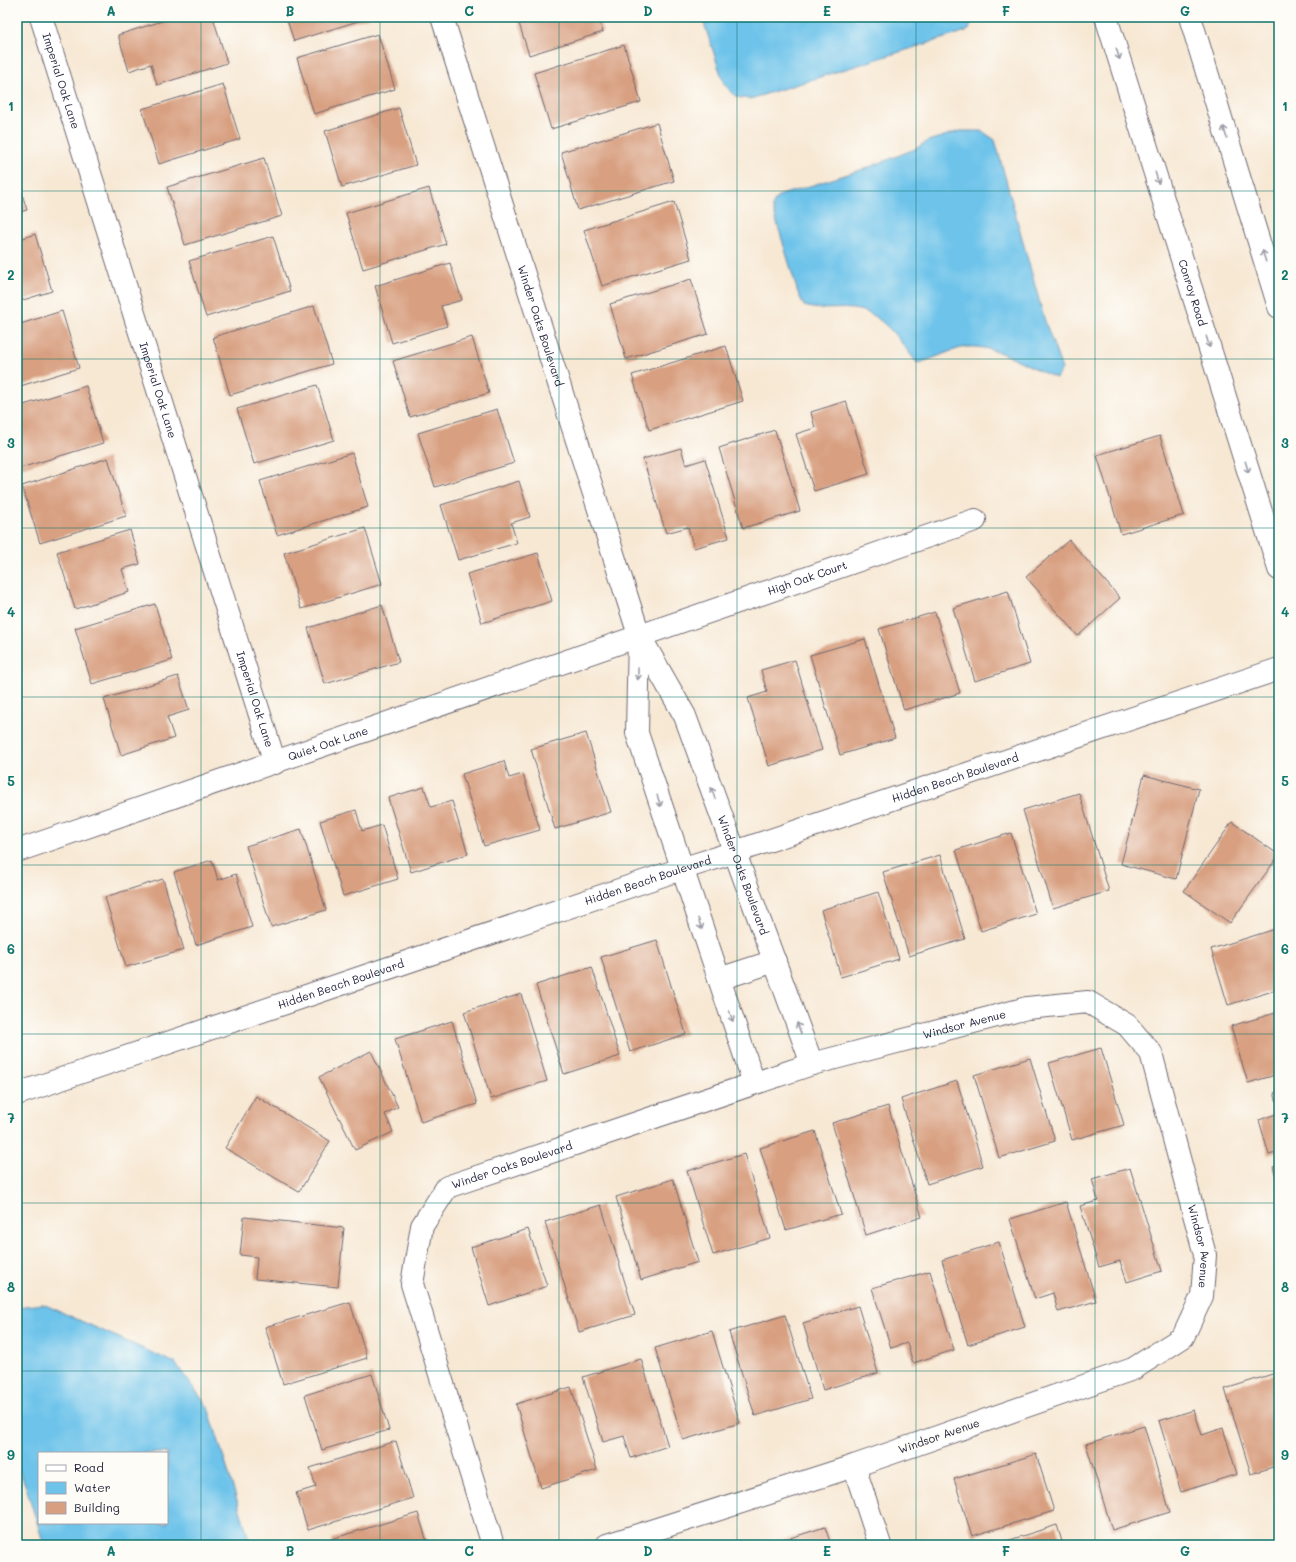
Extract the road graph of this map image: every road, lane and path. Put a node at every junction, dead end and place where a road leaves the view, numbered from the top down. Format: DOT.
graph roads {
  1 [pos="41,17"];
  2 [pos="442,17"];
  3 [pos="1106,17"];
  4 [pos="1190,17"];
  5 [pos="1279,307"];
  6 [pos="975,520"];
  7 [pos="1279,569"];
  8 [pos="639,635"];
  9 [pos="1279,669"];
  10 [pos="275,763"];
  11 [pos="17,851"];
  12 [pos="735,852"];
  13 [pos="681,869"];
  14 [pos="775,961"];
  15 [pos="719,979"];
  16 [pos="812,1064"];
  17 [pos="754,1083"];
  18 [pos="17,1094"];
  19 [pos="854,1466"];
  20 [pos="493,1545"];
  21 [pos="607,1545"];
  22 [pos="880,1545"];
  1 -- 10 [label="street, Imperial Oak Lane"];
  2 -- 8 [label="street, Winder Oaks Boulevard"];
  3 -- 7 [label="street, Conroy Road, one-way"];
  5 -- 4 [label="street, one-way"];
  6 -- 8 [label="street, High Oak Court"];
  8 -- 10 [label="street, Quiet Oak Lane"];
  12 -- 8 [label="street, Winder Oaks Boulevard, one-way"];
  8 -- 13 [label="street, Winder Oaks Boulevard, one-way"];
  9 -- 12 [label="street, Hidden Beach Boulevard"];
  10 -- 11 [label="street, Quiet Oak Lane"];
  12 -- 13 [label="street, Hidden Beach Boulevard"];
  12 -- 14 [label="street, Winder Oaks Boulevard"];
  13 -- 15 [label="street, Winder Oaks Boulevard, one-way"];
  13 -- 18 [label="street, Hidden Beach Boulevard"];
  14 -- 15 [label="street"];
  16 -- 14 [label="street, Winder Oaks Boulevard, one-way"];
  15 -- 17 [label="street, Winder Oaks Boulevard, one-way"];
  16 -- 17 [label="street, Winder Oaks Boulevard"];
  16 -- 19 [label="street, Windsor Avenue"];
  17 -- 20 [label="street, Winder Oaks Boulevard"];
  19 -- 21 [label="street, Windsor Avenue"];
  19 -- 22 [label="street"];
}
